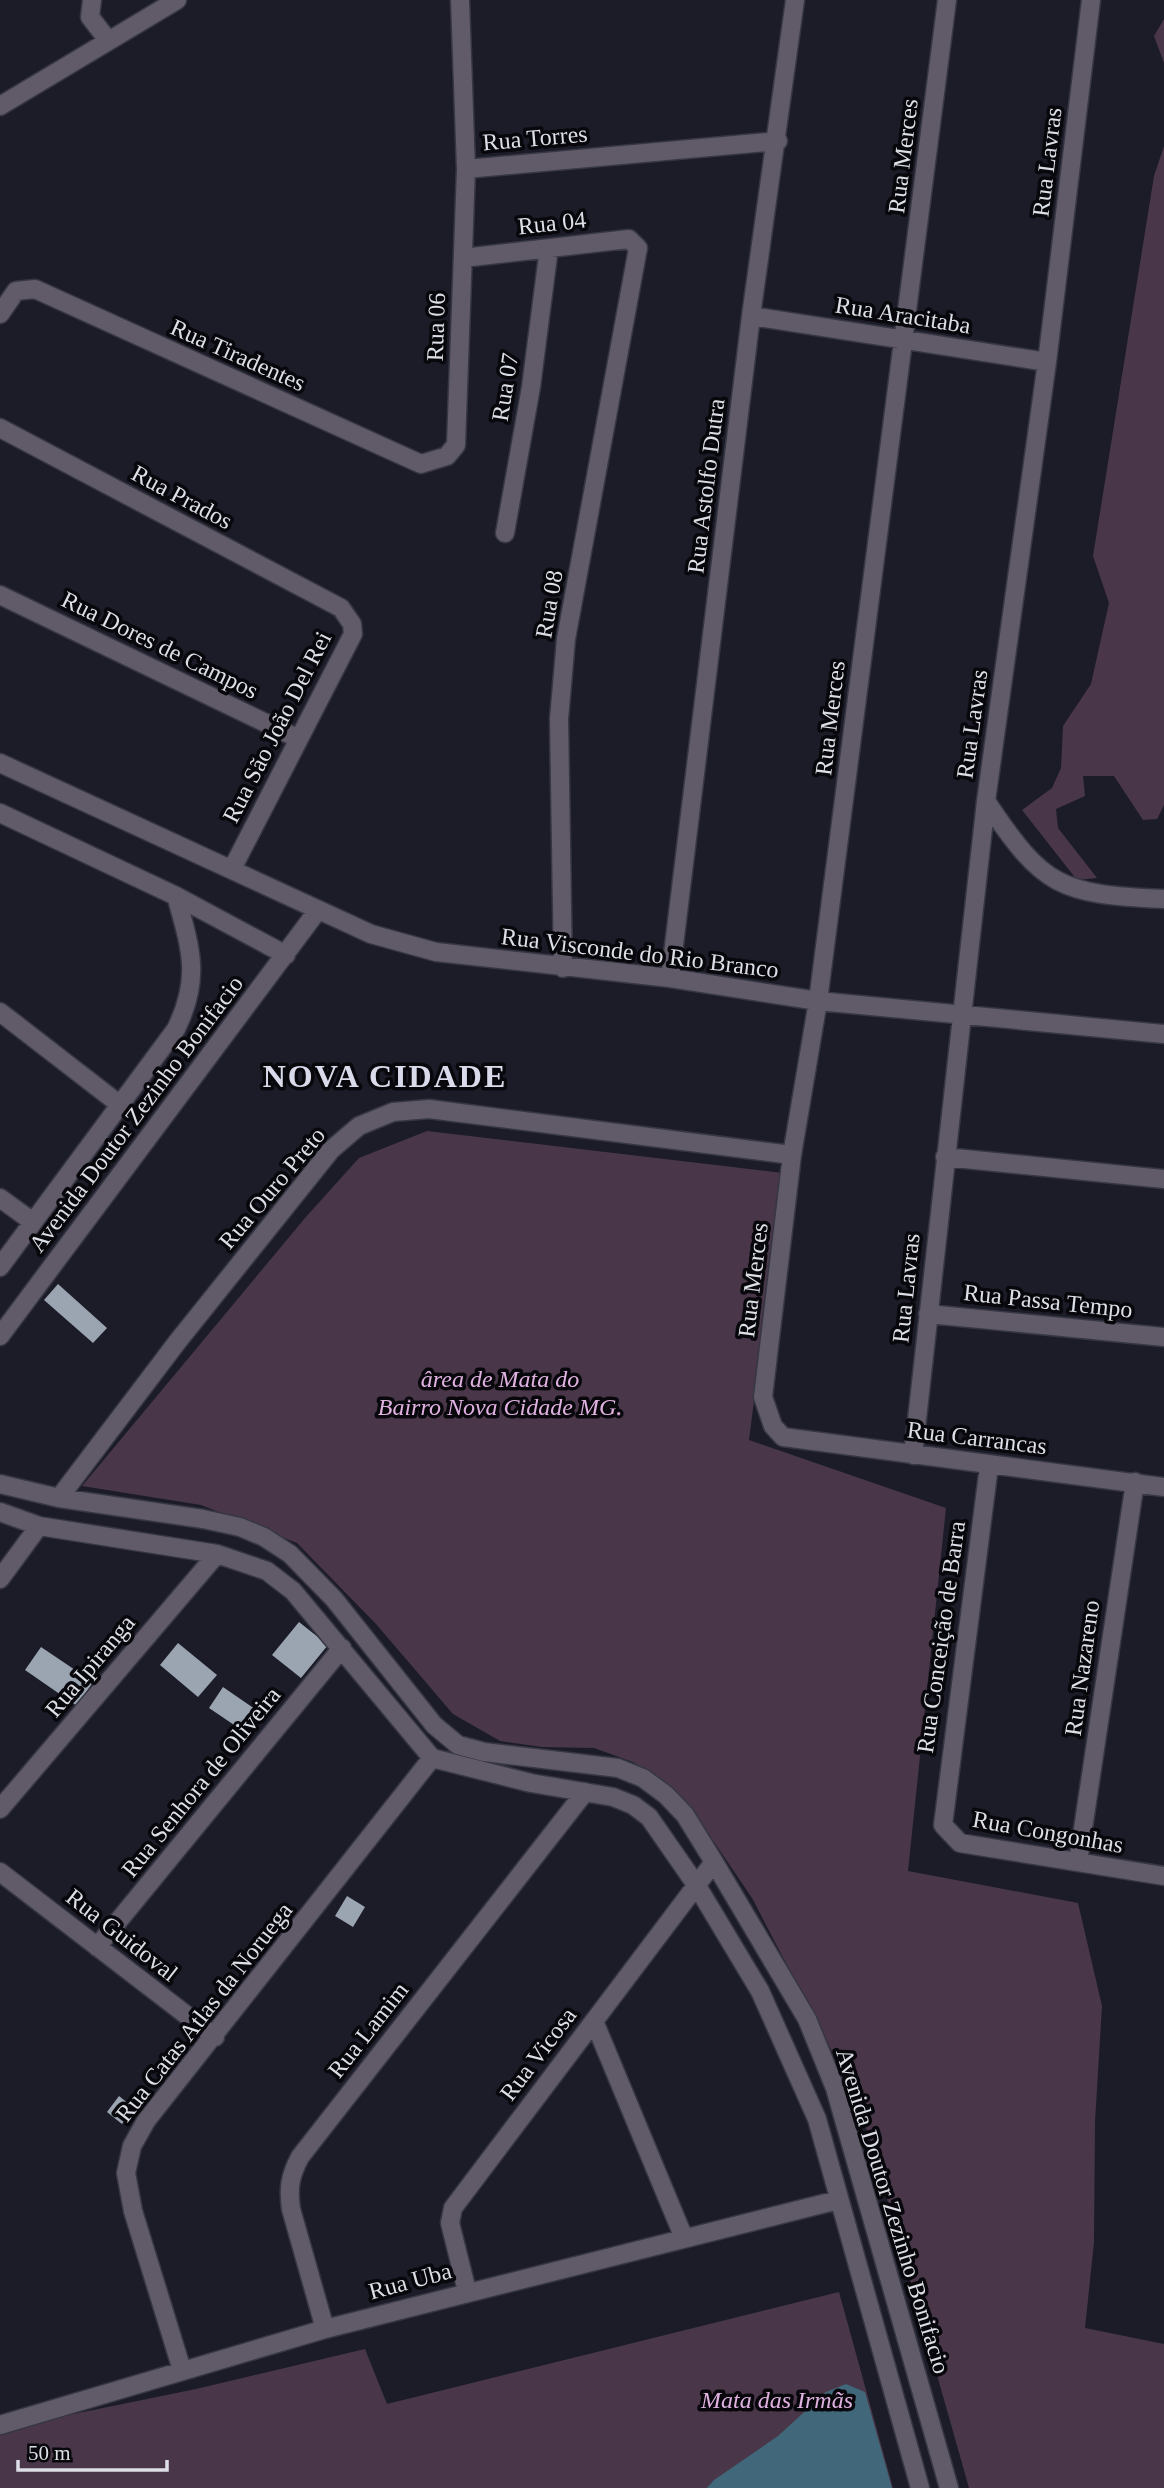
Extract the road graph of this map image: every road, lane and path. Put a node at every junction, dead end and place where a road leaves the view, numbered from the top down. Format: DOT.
graph roads {
  1 [pos="92,0"];
  2 [pos="177,0"];
  3 [pos="460,0"];
  4 [pos="795,0"];
  5 [pos="947,0"];
  6 [pos="1091,0"];
  7 [pos="107,39"];
  8 [pos="0,106"];
  9 [pos="778,141"];
  10 [pos="466,169"];
  11 [pos="549,248"];
  12 [pos="638,252"];
  13 [pos="463,258"];
  14 [pos="0,314"];
  15 [pos="751,316"];
  16 [pos="905,340"];
  17 [pos="1047,362"];
  18 [pos="0,428"];
  19 [pos="421,464"];
  20 [pos="505,533"];
  21 [pos="0,595"];
  22 [pos="341,608"];
  23 [pos="299,739"];
  24 [pos="0,763"];
  25 [pos="986,801"];
  26 [pos="0,813"];
  27 [pos="232,869"];
  28 [pos="176,896"];
  29 [pos="1164,899"];
  30 [pos="318,910"];
  31 [pos="286,955"];
  32 [pos="563,968"];
  33 [pos="670,978"];
  34 [pos="818,1001"];
  35 [pos="0,1012"];
  36 [pos="963,1014"];
  37 [pos="1164,1034"];
  38 [pos="119,1104"];
  39 [pos="792,1155"];
  40 [pos="945,1157"];
  41 [pos="1164,1179"];
  42 [pos="0,1198"];
  43 [pos="33,1222"];
  44 [pos="0,1267"];
  45 [pos="928,1314"];
  46 [pos="0,1336"];
  47 [pos="1164,1337"];
  48 [pos="783,1437"];
  49 [pos="913,1455"];
  50 [pos="989,1466"];
  51 [pos="1135,1482"];
  52 [pos="0,1484"];
  53 [pos="1164,1487"];
  54 [pos="59,1498"];
  55 [pos="0,1512"];
  56 [pos="39,1526"];
  57 [pos="217,1554"];
  58 [pos="0,1578"];
  59 [pos="342,1648"];
  60 [pos="432,1758"];
  61 [pos="586,1792"];
  62 [pos="0,1809"];
  63 [pos="942,1814"];
  64 [pos="714,1862"];
  65 [pos="1078,1862"];
  66 [pos="0,1872"];
  67 [pos="1164,1876"];
  68 [pos="698,1886"];
  69 [pos="97,1947"];
  70 [pos="594,2021"];
  71 [pos="215,2037"];
  72 [pos="838,2200"];
  73 [pos="684,2238"];
  74 [pos="467,2291"];
  75 [pos="325,2329"];
  76 [pos="182,2370"];
  77 [pos="0,2425"];
  78 [pos="920,2488"];
  79 [pos="949,2488"];
  1 -- 7 [label="street"];
  2 -- 7 [label="street"];
  3 -- 10 [label="street, Rua Torres"];
  4 -- 9 [label="street, Rua Astolfo Dutra"];
  5 -- 16 [label="street, Rua Merces"];
  6 -- 17 [label="street, Rua Lavras"];
  7 -- 8 [label="street"];
  9 -- 10 [label="street, Rua Torres"];
  9 -- 15 [label="street, Rua Astolfo Dutra"];
  10 -- 13 [label="street, Rua 06"];
  11 -- 12 [label="street, Rua 04"];
  11 -- 13 [label="street, Rua 04"];
  11 -- 20 [label="street, Rua 07"];
  12 -- 32 [label="street, Rua 08"];
  13 -- 19 [label="street, Rua 06"];
  14 -- 19 [label="street, Rua Tiradentes"];
  15 -- 16 [label="street, Rua Aracitaba"];
  15 -- 33 [label="street, Rua Astolfo Dutra"];
  16 -- 17 [label="street, Rua Aracitaba"];
  16 -- 34 [label="street, Rua Merces"];
  17 -- 25 [label="street, Rua Lavras"];
  18 -- 22 [label="street, Rua Prados"];
  21 -- 23 [label="street, Rua Dores de Campos"];
  22 -- 23 [label="street, Rua São João Del Rei"];
  23 -- 27 [label="street, Rua São João Del Rei"];
  24 -- 27 [label="street"];
  25 -- 29 [label="street"];
  25 -- 36 [label="street, Rua Lavras"];
  26 -- 28 [label="street"];
  27 -- 30 [label="street"];
  28 -- 31 [label="street"];
  28 -- 38 [label="street, Avenida Doutor Zezinho Bonifacio"];
  30 -- 31 [label="street, Avenida Doutor Zezinho Bonifacio"];
  30 -- 32 [label="street, Rua Visconde do Rio Branco"];
  31 -- 46 [label="street, Avenida Doutor Zezinho Bonifacio"];
  32 -- 33 [label="street, Rua Visconde do Rio Branco"];
  33 -- 34 [label="street, Rua Visconde do Rio Branco"];
  34 -- 36 [label="street, Rua Visconde do Rio Branco"];
  34 -- 39 [label="street, Rua Merces"];
  35 -- 38 [label="street"];
  36 -- 37 [label="street, Rua Visconde do Rio Branco"];
  36 -- 40 [label="street, Rua Lavras"];
  38 -- 43 [label="street, Avenida Doutor Zezinho Bonifacio"];
  39 -- 48 [label="street, Rua Merces"];
  39 -- 54 [label="street, Rua Ouro Preto"];
  40 -- 41 [label="street"];
  40 -- 45 [label="street, Rua Lavras"];
  42 -- 43 [label="street"];
  43 -- 44 [label="street, Avenida Doutor Zezinho Bonifacio"];
  45 -- 47 [label="street, Rua Passa Tempo"];
  45 -- 49 [label="street, Rua Lavras"];
  48 -- 49 [label="street, Rua Carrancas"];
  49 -- 50 [label="street, Rua Carrancas"];
  50 -- 51 [label="street, Rua Carrancas"];
  50 -- 63 [label="street, Rua Conceição de Barra"];
  51 -- 53 [label="street, Rua Carrancas"];
  51 -- 65 [label="street, Rua Nazareno"];
  52 -- 54 [label="street, Avenida Doutor Zezinho Bonifacio"];
  54 -- 64 [label="street, Avenida Doutor Zezinho Bonifacio"];
  55 -- 56 [label="street"];
  56 -- 57 [label="street"];
  56 -- 58 [label="street"];
  57 -- 59 [label="street"];
  57 -- 62 [label="street, Rua Ipiranga"];
  59 -- 60 [label="street"];
  59 -- 69 [label="street, Rua Senhora de Oliveira"];
  60 -- 61 [label="street, Avenida Doutor Zezinho Bonifacio"];
  60 -- 71 [label="street, Rua Catas Atlas da Noruega"];
  61 -- 68 [label="street, Avenida Doutor Zezinho Bonifacio"];
  61 -- 75 [label="street, Rua Lamim"];
  63 -- 65 [label="street, Rua Congonhas"];
  64 -- 68 [label="street, Rua Vicosa"];
  64 -- 79 [label="street, Avenida Doutor Zezinho Bonifacio"];
  65 -- 67 [label="street, Rua Congonhas"];
  66 -- 69 [label="street, Rua Guidoval"];
  68 -- 70 [label="street, Rua Vicosa"];
  68 -- 72 [label="street, Avenida Doutor Zezinho Bonifacio"];
  69 -- 71 [label="street, Rua Guidoval"];
  70 -- 73 [label="street"];
  70 -- 74 [label="street, Rua Vicosa"];
  71 -- 76 [label="street, Rua Catas Atlas da Noruega"];
  72 -- 73 [label="street, Rua Uba"];
  72 -- 78 [label="street, Avenida Doutor Zezinho Bonifacio"];
  73 -- 74 [label="street, Rua Uba"];
  74 -- 75 [label="street, Rua Uba"];
  75 -- 76 [label="street, Rua Uba"];
  76 -- 77 [label="street, Rua Uba"];
}
